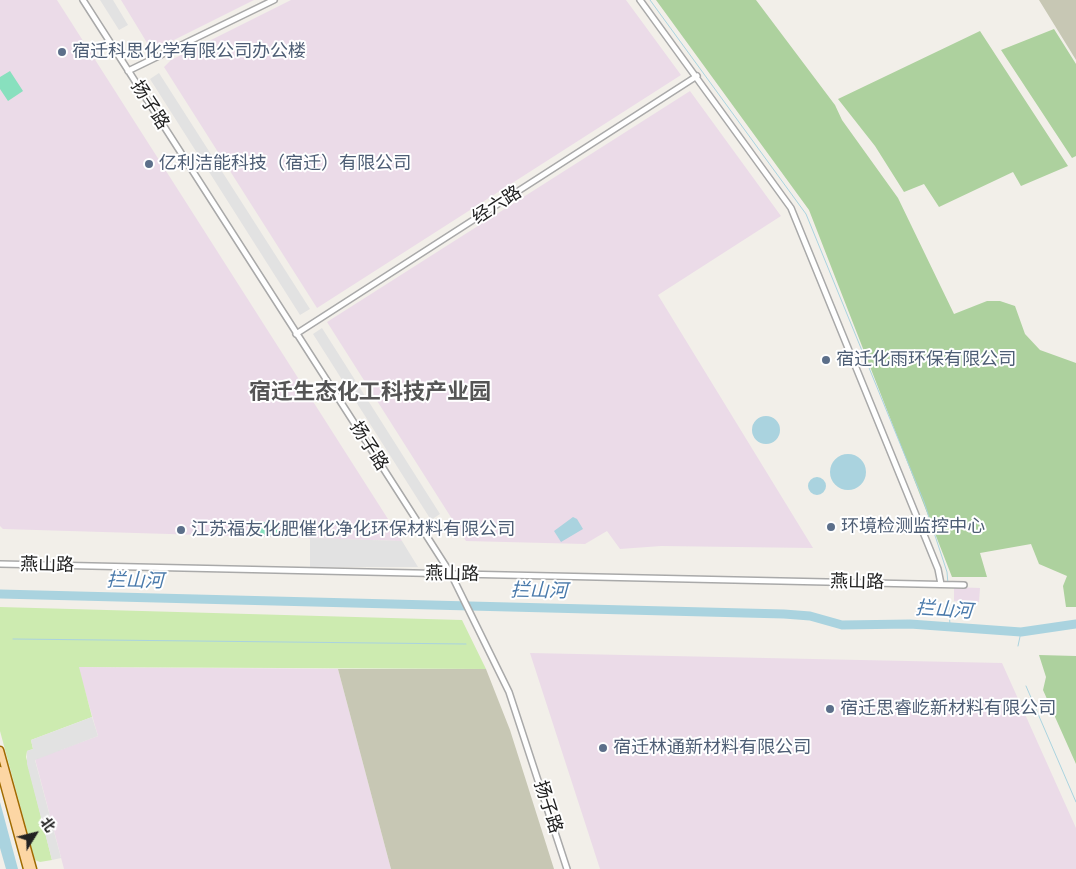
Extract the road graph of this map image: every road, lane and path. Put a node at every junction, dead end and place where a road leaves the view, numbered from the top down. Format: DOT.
graph roads {
  1 [pos="83,0"];
  2 [pos="274,0"];
  3 [pos="640,0"];
  4 [pos="128,71"];
  5 [pos="697,76"];
  6 [pos="296,334"];
  7 [pos="0,564"];
  8 [pos="450,574"];
  9 [pos="946,584"];
  10 [pos="964,585"];
  11 [pos="0,750"];
  12 [pos="0,770"];
  13 [pos="27,869"];
  14 [pos="32,869"];
  15 [pos="567,869"];
  1 -- 4 [label="street, 扬子路"];
  2 -- 4 [label="street"];
  3 -- 5 [label="street"];
  4 -- 6 [label="street, 扬子路"];
  5 -- 6 [label="street, 经六路"];
  5 -- 9 [label="street"];
  6 -- 8 [label="street, 扬子路"];
  7 -- 8 [label="street, 燕山路"];
  8 -- 9 [label="street, 燕山路"];
  8 -- 15 [label="street, 扬子路"];
  9 -- 10 [label="street, 燕山路"];
  11 -- 14 [label="main road"];
  12 -- 13 [label="main road"];
}
